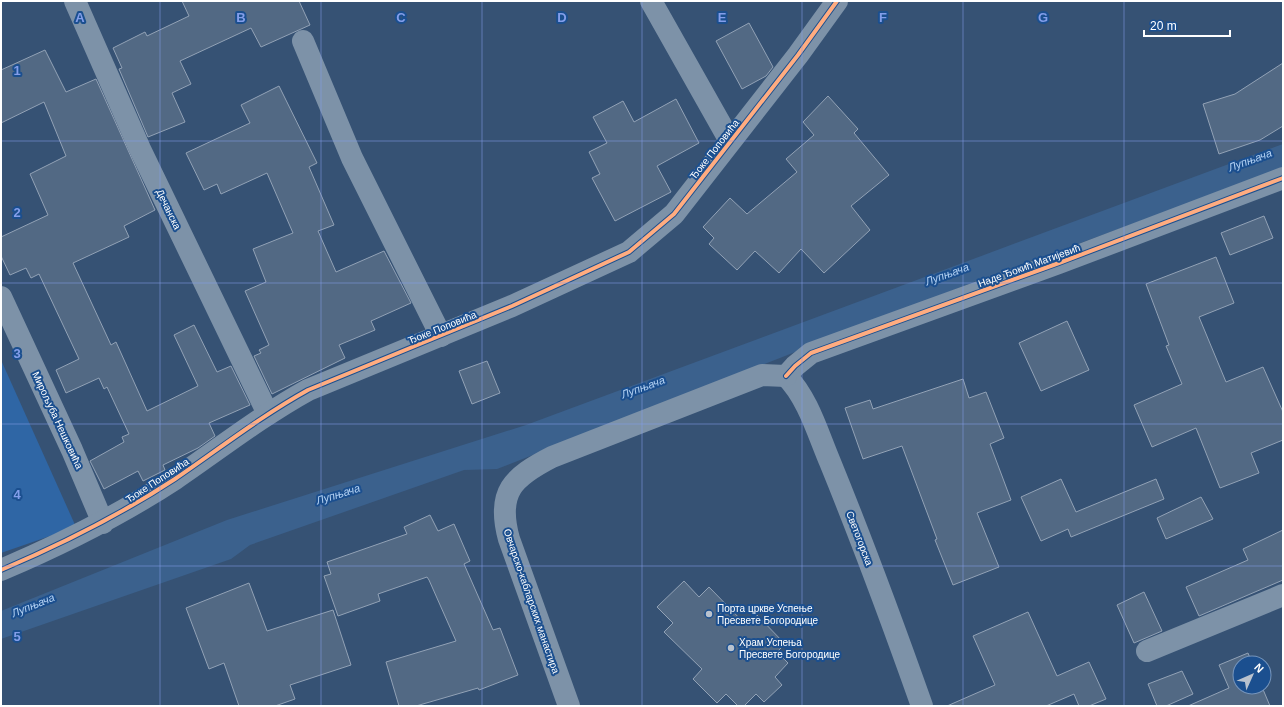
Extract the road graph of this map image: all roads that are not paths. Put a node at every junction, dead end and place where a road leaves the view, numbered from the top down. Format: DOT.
graph roads {
  1 [pos="75,1"];
  2 [pos="651,1"];
  3 [pos="837,1"];
  4 [pos="303,41"];
  5 [pos="730,141"];
  6 [pos="1283,178"];
  7 [pos="1,297"];
  8 [pos="441,336"];
  9 [pos="786,376"];
  10 [pos="268,414"];
  11 [pos="104,523"];
  12 [pos="1,570"];
  13 [pos="1283,595"];
  14 [pos="1146,651"];
  15 [pos="569,706"];
  16 [pos="922,706"];
  1 -- 10 [label="street, Дечанска"];
  2 -- 5 [label="street"];
  3 -- 5 [label="street, Ђоке Поповића"];
  4 -- 8 [label="street"];
  5 -- 8 [label="street, Ђоке Поповића"];
  6 -- 9 [label="street, Наде Ђокић Матијевић"];
  7 -- 11 [label="street, Мирољуба Нешковића"];
  8 -- 10 [label="street, Ђоке Поповића"];
  9 -- 15 [label="street, Овчарско-кабларских манастира"];
  9 -- 16 [label="street, Светогорска"];
  10 -- 11 [label="street, Ђоке Поповића"];
  11 -- 12 [label="street, Ђоке Поповића"];
  13 -- 14 [label="street"];
}
